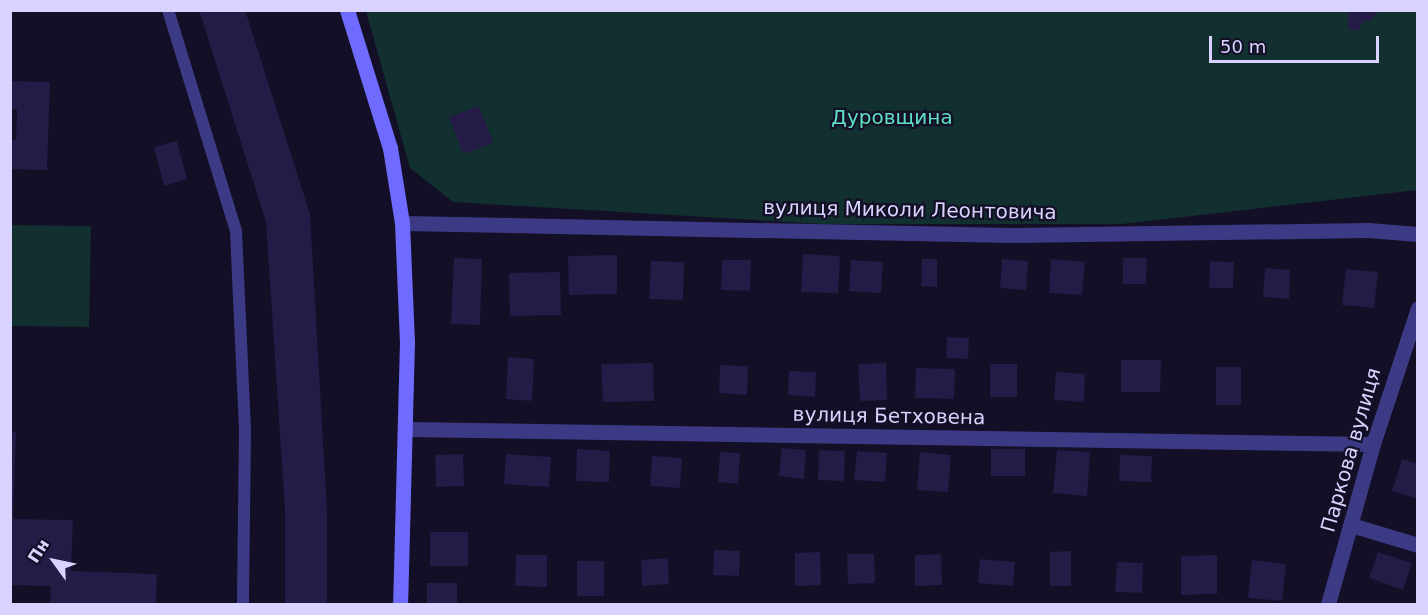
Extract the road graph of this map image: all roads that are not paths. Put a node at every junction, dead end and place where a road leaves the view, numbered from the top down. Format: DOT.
graph roads {
  1 [pos="168,10"];
  2 [pos="347,10"];
  3 [pos="402,223"];
  4 [pos="1418,234"];
  5 [pos="1418,308"];
  6 [pos="405,429"];
  7 [pos="1373,444"];
  8 [pos="1351,525"];
  9 [pos="1418,545"];
  10 [pos="243,604"];
  11 [pos="400,604"];
  12 [pos="1328,604"];
  1 -- 10 [label="lane"];
  2 -- 3 [label="main road"];
  3 -- 4 [label="street, вулиця Миколи Леонтовича"];
  3 -- 6 [label="main road"];
  5 -- 7 [label="street, Паркова вулиця"];
  6 -- 7 [label="street, вулиця Бетховена"];
  6 -- 11 [label="main road"];
  7 -- 8 [label="street, Паркова вулиця"];
  8 -- 9 [label="street"];
  8 -- 12 [label="street, Паркова вулиця"];
}
